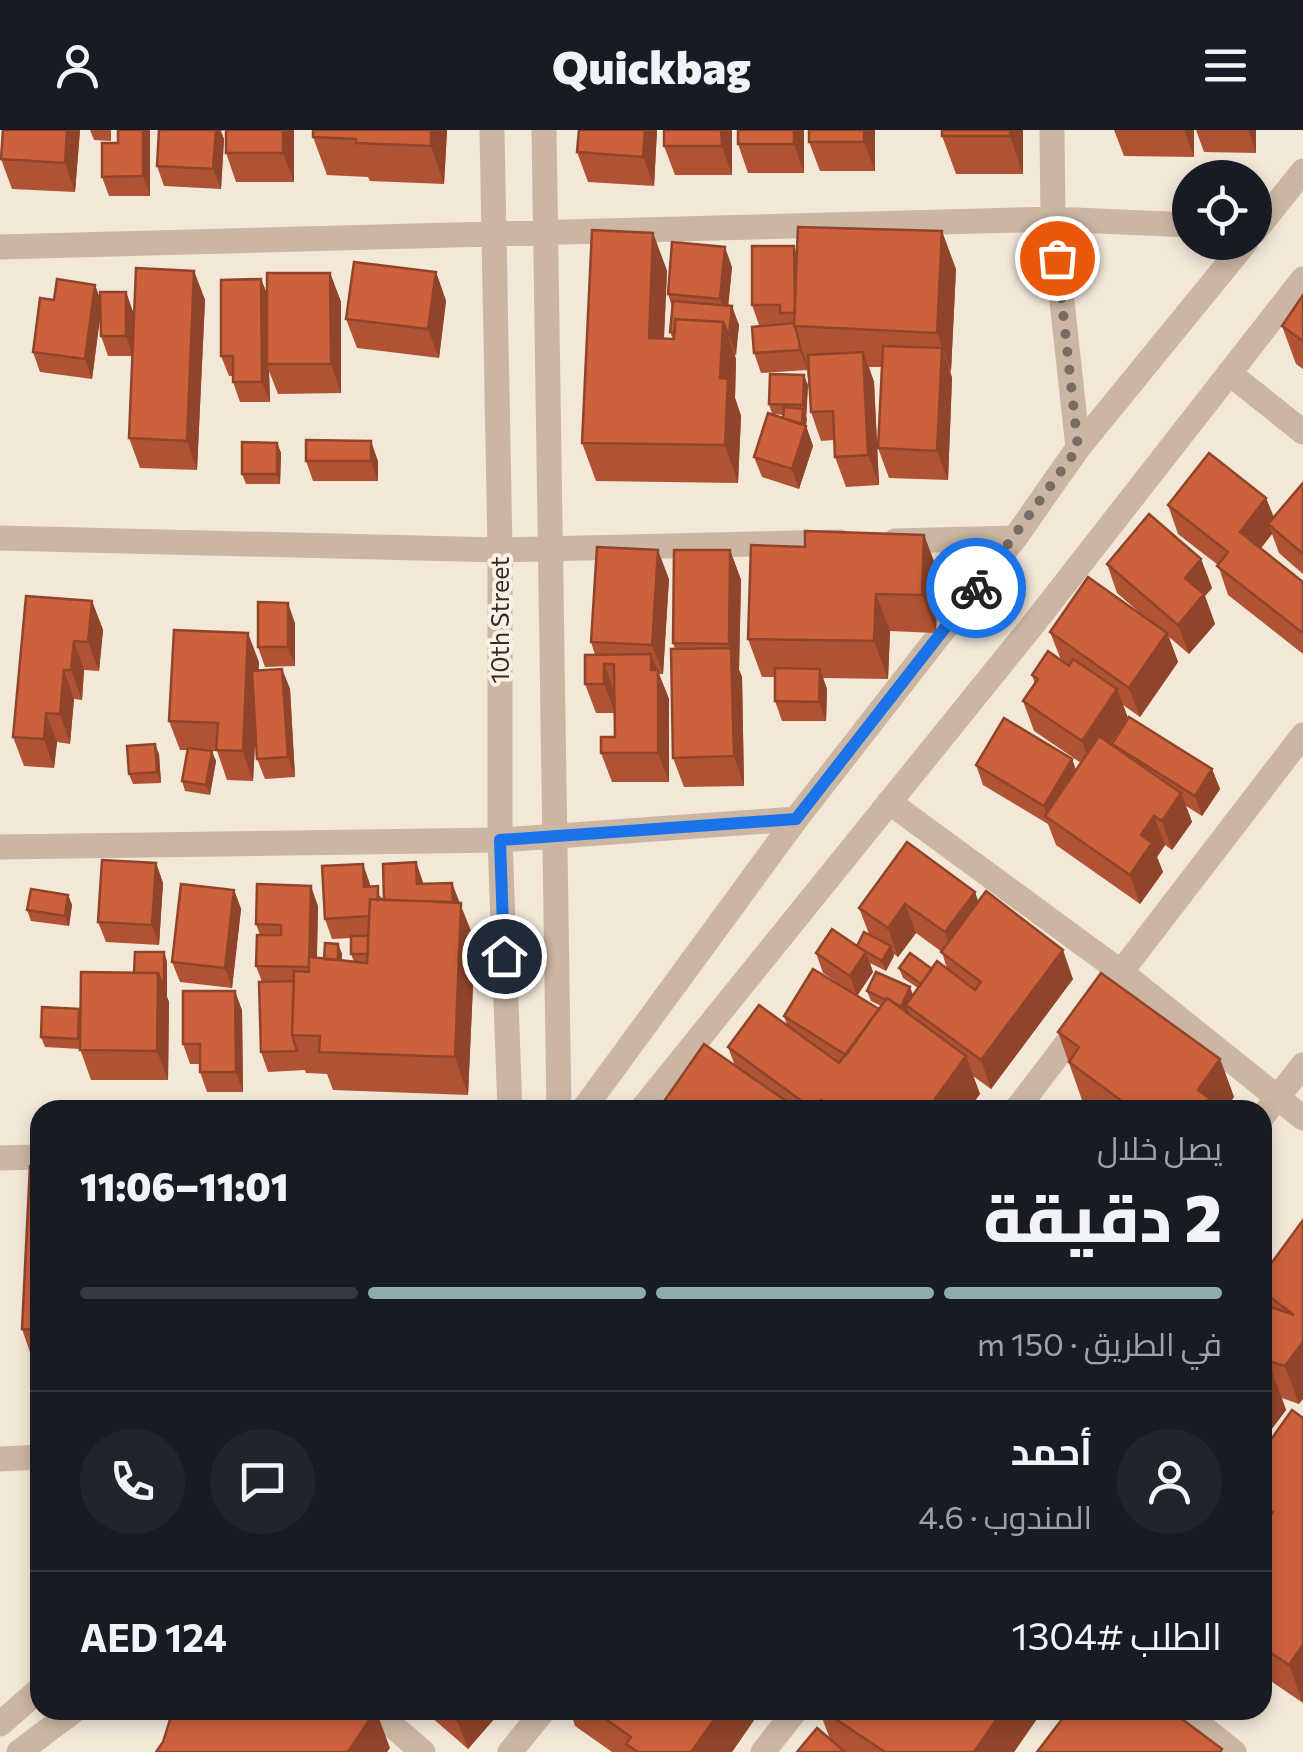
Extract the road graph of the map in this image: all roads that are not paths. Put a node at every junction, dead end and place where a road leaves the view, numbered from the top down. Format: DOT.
graph roads {
  1 [pos="492,130"];
  2 [pos="544,130"];
  3 [pos="1052,130"];
  4 [pos="1303,171"];
  5 [pos="1272,210"];
  6 [pos="1052,219"];
  7 [pos="1172,224"];
  8 [pos="546,232"];
  9 [pos="494,234"];
  10 [pos="0,247"];
  11 [pos="1231,260"];
  12 [pos="1303,279"];
  13 [pos="1229,373"];
  14 [pos="1303,432"];
  15 [pos="1078,448"];
  16 [pos="0,538"];
  17 [pos="1015,538"];
  18 [pos="500,550"];
  19 [pos="550,550"];
  20 [pos="1303,735"];
  21 [pos="889,802"];
  22 [pos="796,819"];
  23 [pos="555,836"];
  24 [pos="500,840"];
  25 [pos="0,848"];
  26 [pos="1121,972"];
  27 [pos="1303,1065"];
  28 [pos="510,1100"];
  29 [pos="559,1100"];
  30 [pos="590,1100"];
  31 [pos="649,1100"];
  32 [pos="1024,1100"];
  33 [pos="1262,1100"];
  34 [pos="1272,1104"];
  35 [pos="1272,1108"];
  36 [pos="1303,1118"];
  37 [pos="30,1157"];
  38 [pos="0,1158"];
  39 [pos="30,1458"];
  40 [pos="0,1459"];
  41 [pos="30,1698"];
  42 [pos="61,1720"];
  43 [pos="386,1720"];
  44 [pos="536,1720"];
  45 [pos="788,1720"];
  46 [pos="1194,1720"];
  47 [pos="0,1724"];
  48 [pos="19,1752"];
  49 [pos="423,1752"];
  50 [pos="510,1752"];
  51 [pos="763,1752"];
  52 [pos="1234,1752"];
  1 -- 9 [label="street, 10th Street"];
  2 -- 8 [label="street, 10th Street"];
  3 -- 6 [label="street"];
  4 -- 5 [label="street"];
  6 -- 7 [label="street"];
  6 -- 8 [label="street"];
  6 -- 15 [label="street"];
  8 -- 9 [label="street"];
  8 -- 19 [label="street, 10th Street"];
  9 -- 10 [label="street"];
  9 -- 18 [label="street, 10th Street"];
  11 -- 15 [label="street"];
  12 -- 13 [label="street"];
  13 -- 14 [label="street"];
  13 -- 21 [label="street"];
  15 -- 17 [label="street"];
  16 -- 18 [label="street"];
  17 -- 19 [label="street"];
  17 -- 22 [label="street"];
  18 -- 19 [label="street"];
  18 -- 24 [label="street, 10th Street"];
  19 -- 23 [label="street, 10th Street"];
  20 -- 26 [label="street"];
  21 -- 26 [label="street"];
  21 -- 31 [label="street"];
  22 -- 23 [label="street"];
  22 -- 30 [label="street"];
  23 -- 24 [label="street"];
  23 -- 29 [label="street, 10th Street"];
  24 -- 25 [label="street"];
  24 -- 28 [label="street, 10th Street"];
  26 -- 32 [label="street"];
  26 -- 33 [label="street"];
  27 -- 34 [label="street"];
  35 -- 36 [label="street"];
  37 -- 38 [label="street"];
  39 -- 40 [label="street"];
  41 -- 47 [label="street"];
  42 -- 48 [label="street"];
  43 -- 49 [label="street"];
  44 -- 50 [label="street"];
  45 -- 51 [label="street"];
  46 -- 52 [label="street"];
}
